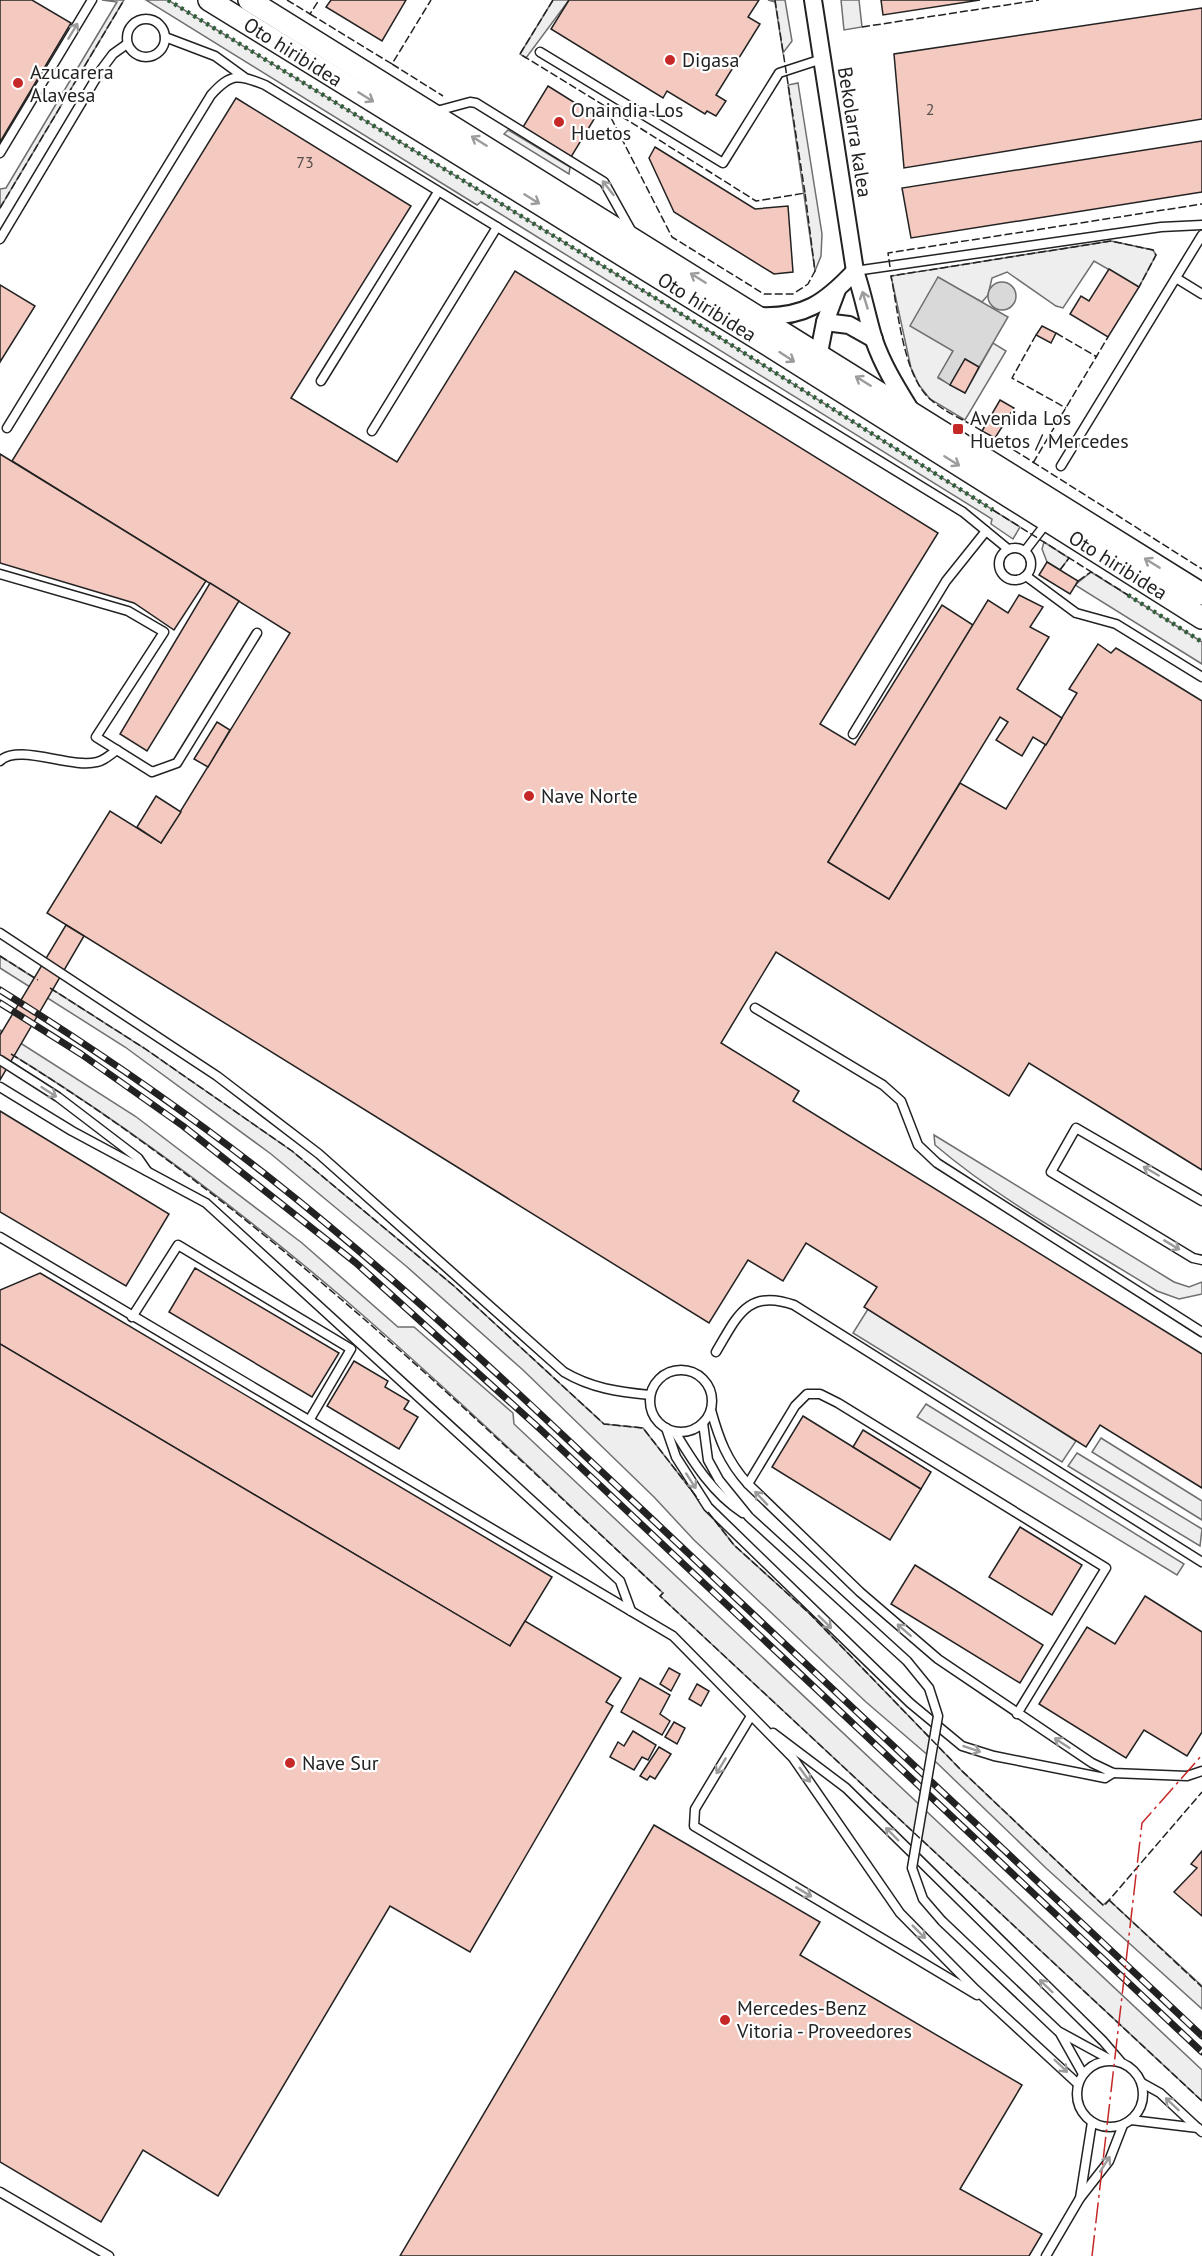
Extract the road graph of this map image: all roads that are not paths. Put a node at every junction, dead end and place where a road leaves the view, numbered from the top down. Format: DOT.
graph roads {
  1 [pos="92,0"];
  2 [pos="209,0"];
  3 [pos="249,0"];
  4 [pos="813,0"];
  5 [pos="165,37"];
  6 [pos="128,44"];
  7 [pos="540,52"];
  8 [pos="822,58"];
  9 [pos="244,77"];
  10 [pos="431,112"];
  11 [pos="0,153"];
  12 [pos="438,192"];
  13 [pos="1202,225"];
  14 [pos="497,227"];
  15 [pos="1202,235"];
  16 [pos="0,239"];
  17 [pos="636,239"];
  18 [pos="855,271"];
  19 [pos="1176,278"];
  20 [pos="837,289"];
  21 [pos="1202,294"];
  22 [pos="759,316"];
  23 [pos="825,322"];
  24 [pos="874,339"];
  25 [pos="818,353"];
  26 [pos="816,376"];
  27 [pos="321,381"];
  28 [pos="911,411"];
  29 [pos="7,428"];
  30 [pos="372,432"];
  31 [pos="1061,466"];
  32 [pos="1048,521"];
  33 [pos="986,531"];
  34 [pos="1008,549"];
  35 [pos="1026,551"];
  36 [pos="0,574"];
  37 [pos="1026,576"];
  38 [pos="1202,594"];
  39 [pos="1202,618"];
  40 [pos="257,633"];
  41 [pos="1202,677"];
  42 [pos="853,734"];
  43 [pos="117,750"];
  44 [pos="0,761"];
  45 [pos="0,933"];
  46 [pos="755,1008"];
  47 [pos="0,1060"];
  48 [pos="0,1088"];
  49 [pos="147,1172"];
  50 [pos="1202,1201"];
  51 [pos="0,1237"];
  52 [pos="1202,1260"];
  53 [pos="132,1317"];
  54 [pos="1201,1328"];
  55 [pos="716,1352"];
  56 [pos="650,1395"];
  57 [pos="711,1410"];
  58 [pos="310,1419"];
  59 [pos="703,1424"];
  60 [pos="666,1428"];
  61 [pos="675,1432"];
  62 [pos="748,1484"];
  63 [pos="749,1517"];
  64 [pos="1202,1562"];
  65 [pos="631,1611"];
  66 [pos="1017,1714"];
  67 [pos="752,1716"];
  68 [pos="1202,1771"];
  69 [pos="1113,1773"];
  70 [pos="987,2000"];
  71 [pos="1058,2031"];
  72 [pos="1111,2060"];
  73 [pos="1121,2062"];
  74 [pos="1083,2074"];
  75 [pos="1142,2083"];
  76 [pos="1078,2084"];
  77 [pos="1131,2120"];
  78 [pos="1092,2122"];
  79 [pos="1123,2125"];
  80 [pos="1200,2130"];
  81 [pos="0,2192"];
  82 [pos="1080,2198"];
  83 [pos="109,2256"];
  84 [pos="1046,2256"];
  11 -- 1 [label="lane, one-way"];
  2 -- 26 [label="street, Oto hiribidea, one-way"];
  3 -- 10 [label="street, Oto hiribidea"];
  4 -- 8 [label="street, Bekolarra kalea"];
  5 -- 6 [label="lane"];
  5 -- 6 [label="lane"];
  5 -- 9 [label="lane"];
  6 -- 16 [label="lane"];
  7 -- 8 [label="lane"];
  8 -- 18 [label="street, Bekolarra kalea"];
  9 -- 12 [label="lane"];
  9 -- 29 [label="lane"];
  17 -- 10 [label="street, Oto hiribidea, one-way"];
  17 -- 10 [label="lane, one-way"];
  12 -- 14 [label="lane"];
  12 -- 27 [label="lane"];
  13 -- 18 [label="lane"];
  14 -- 30 [label="lane"];
  14 -- 33 [label="lane"];
  15 -- 19 [label="lane"];
  22 -- 17 [label="street, Oto hiribidea, one-way"];
  18 -- 20 [label="street"];
  24 -- 18 [label="street, Bekolarra kalea, one-way"];
  19 -- 21 [label="lane"];
  19 -- 31 [label="lane"];
  20 -- 22 [label="street"];
  20 -- 23 [label="street"];
  22 -- 25 [label="street, Oto hiribidea"];
  23 -- 24 [label="street"];
  23 -- 25 [label="street"];
  24 -- 28 [label="street, Bekolarra kalea"];
  25 -- 26 [label="street"];
  28 -- 25 [label="street, Oto hiribidea, one-way"];
  26 -- 32 [label="street, Oto hiribidea, one-way"];
  38 -- 28 [label="street, Oto hiribidea, one-way"];
  32 -- 35 [label="lane"];
  32 -- 39 [label="street, Oto hiribidea"];
  33 -- 34 [label="lane"];
  33 -- 42 [label="lane"];
  34 -- 35 [label="lane"];
  34 -- 37 [label="lane"];
  35 -- 37 [label="lane"];
  36 -- 43 [label="lane"];
  37 -- 41 [label="lane"];
  40 -- 43 [label="lane"];
  43 -- 44 [label="lane"];
  45 -- 56 [label="lane"];
  46 -- 54 [label="lane"];
  47 -- 49 [label="lane, one-way"];
  48 -- 49 [label="lane"];
  49 -- 65 [label="lane"];
  50 -- 52 [label="lane, one-way"];
  51 -- 53 [label="lane"];
  53 -- 58 [label="lane"];
  53 -- 58 [label="lane"];
  55 -- 64 [label="lane"];
  56 -- 57 [label="lane"];
  56 -- 60 [label="lane"];
  57 -- 59 [label="lane"];
  57 -- 62 [label="lane"];
  58 -- 65 [label="lane"];
  59 -- 61 [label="lane"];
  59 -- 63 [label="lane"];
  60 -- 61 [label="lane"];
  60 -- 69 [label="lane, one-way"];
  61 -- 63 [label="lane"];
  66 -- 62 [label="lane, one-way"];
  62 -- 66 [label="lane"];
  63 -- 71 [label="lane, bridge"];
  65 -- 67 [label="lane"];
  69 -- 66 [label="lane, one-way"];
  67 -- 70 [label="lane, one-way"];
  67 -- 70 [label="lane, one-way"];
  73 -- 67 [label="lane, one-way"];
  68 -- 69 [label="lane"];
  70 -- 76 [label="lane, one-way"];
  71 -- 72 [label="lane"];
  71 -- 74 [label="lane"];
  72 -- 73 [label="lane"];
  72 -- 74 [label="lane"];
  73 -- 75 [label="lane"];
  74 -- 76 [label="lane"];
  75 -- 77 [label="lane"];
  80 -- 75 [label="lane, one-way"];
  76 -- 78 [label="lane"];
  77 -- 79 [label="lane"];
  77 -- 80 [label="lane"];
  78 -- 79 [label="lane"];
  78 -- 82 [label="lane"];
  82 -- 79 [label="lane, one-way"];
  81 -- 83 [label="lane"];
  82 -- 84 [label="lane"];
}
